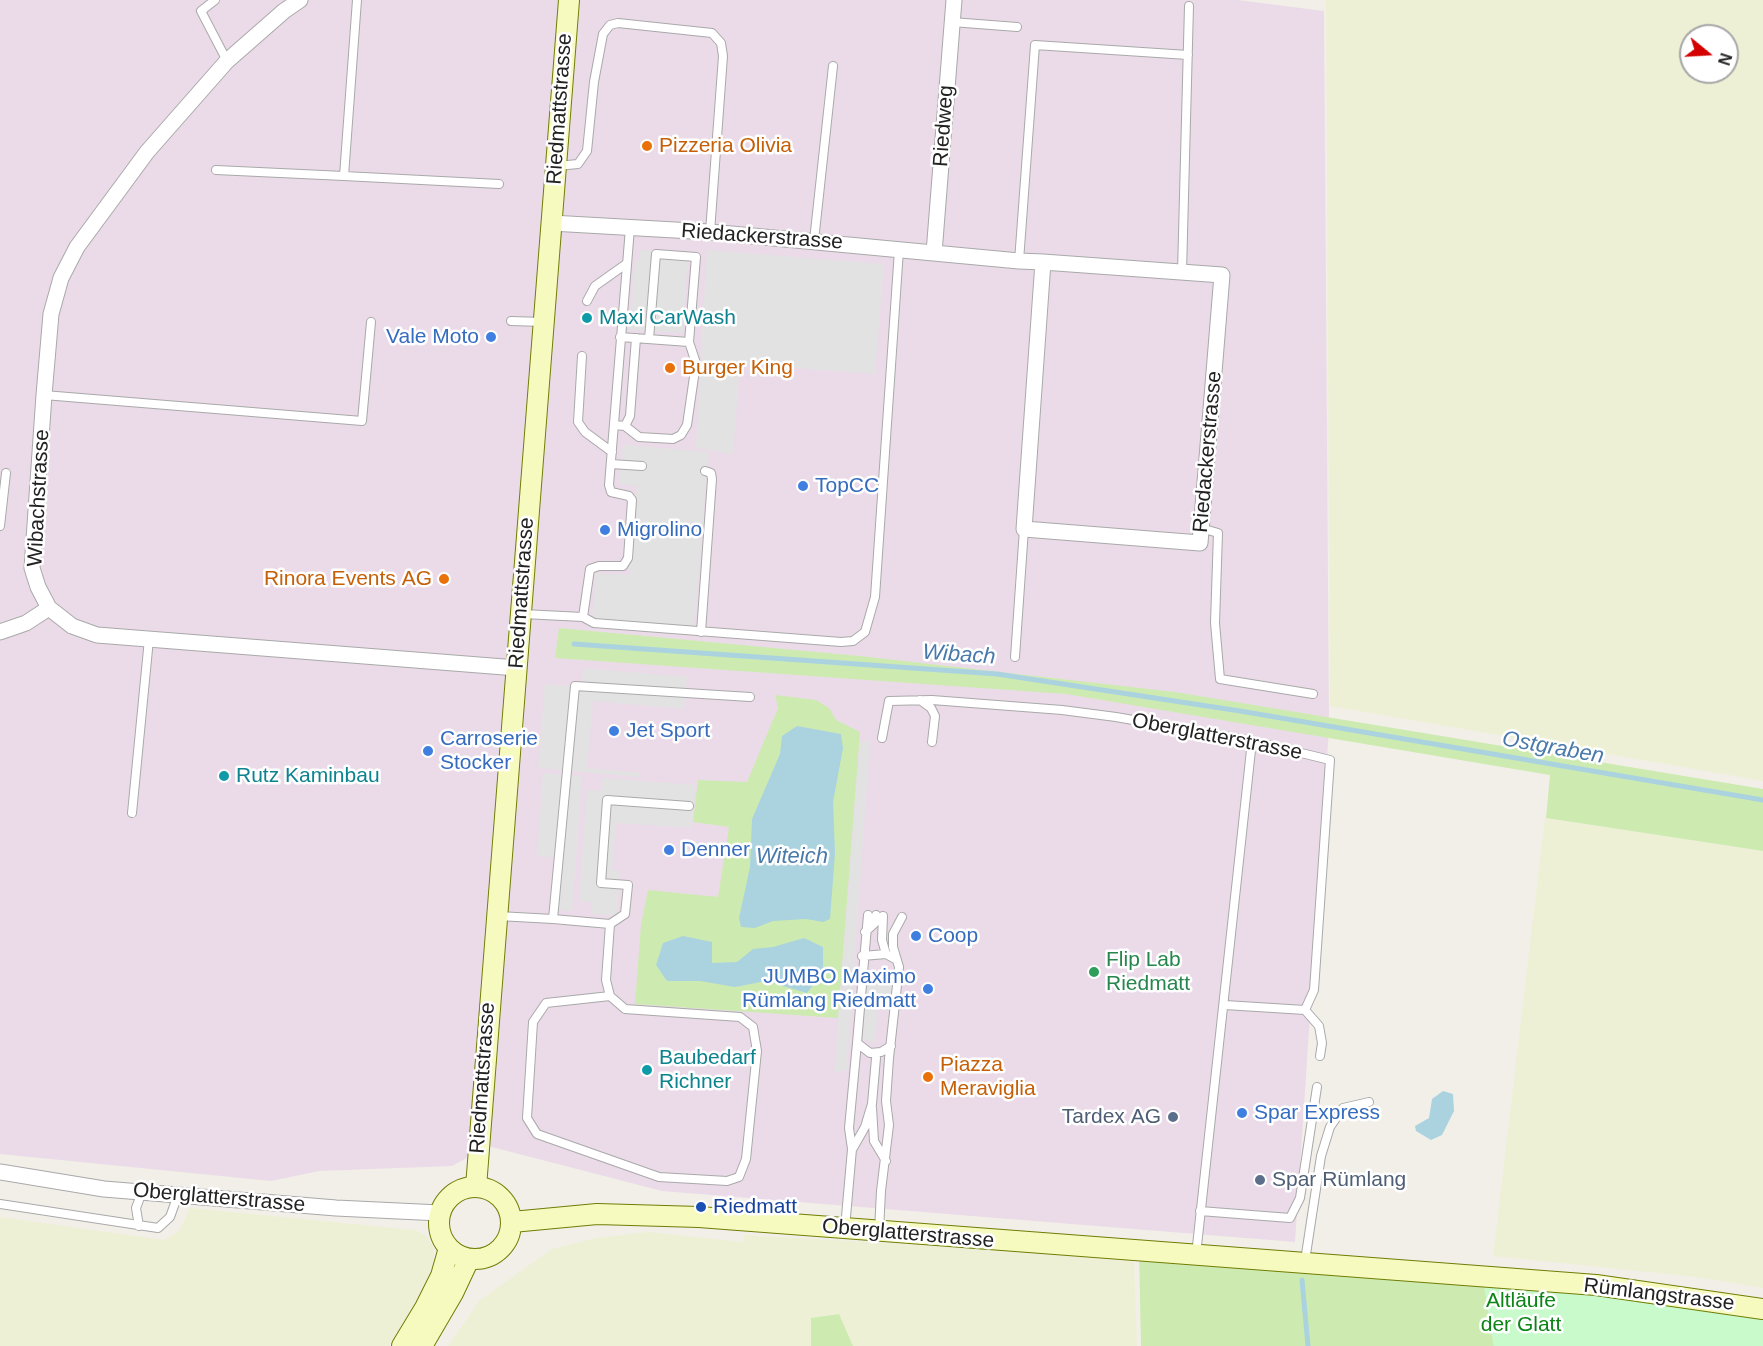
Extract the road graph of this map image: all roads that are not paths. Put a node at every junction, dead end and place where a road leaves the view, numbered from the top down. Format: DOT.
graph roads {
  1 [pos="215,0"];
  2 [pos="300,0"];
  3 [pos="357,0"];
  4 [pos="568,0"];
  5 [pos="954,0"];
  6 [pos="1189,6"];
  7 [pos="952,22"];
  8 [pos="1017,27"];
  9 [pos="1188,55"];
  10 [pos="227,61"];
  11 [pos="833,66"];
  12 [pos="556,166"];
  13 [pos="216,170"];
  14 [pos="344,176"];
  15 [pos="499,184"];
  16 [pos="551,223"];
  17 [pos="630,228"];
  18 [pos="710,232"];
  19 [pos="814,241"];
  20 [pos="899,249"];
  21 [pos="934,253"];
  22 [pos="1019,261"];
  23 [pos="1044,262"];
  24 [pos="626,264"];
  25 [pos="1182,272"];
  26 [pos="587,301"];
  27 [pos="511,321"];
  28 [pos="371,322"];
  29 [pos="543,322"];
  30 [pos="620,337"];
  31 [pos="636,338"];
  32 [pos="649,339"];
  33 [pos="689,342"];
  34 [pos="582,356"];
  35 [pos="44,395"];
  36 [pos="614,425"];
  37 [pos="625,426"];
  38 [pos="612,452"];
  39 [pos="611,464"];
  40 [pos="642,466"];
  41 [pos="705,471"];
  42 [pos="6,473"];
  43 [pos="0,526"];
  44 [pos="1202,528"];
  45 [pos="1024,529"];
  46 [pos="49,608"];
  47 [pos="521,614"];
  48 [pos="583,617"];
  49 [pos="0,632"];
  50 [pos="701,632"];
  51 [pos="148,639"];
  52 [pos="1015,657"];
  53 [pos="517,668"];
  54 [pos="1313,694"];
  55 [pos="750,698"];
  56 [pos="920,700"];
  57 [pos="882,738"];
  58 [pos="1252,741"];
  59 [pos="932,742"];
  60 [pos="689,806"];
  61 [pos="132,813"];
  62 [pos="496,916"];
  63 [pos="902,917"];
  64 [pos="553,919"];
  65 [pos="610,924"];
  66 [pos="886,954"];
  67 [pos="862,956"];
  68 [pos="895,958"];
  69 [pos="610,996"];
  70 [pos="1225,1005"];
  71 [pos="1305,1010"];
  72 [pos="857,1043"];
  73 [pos="891,1047"];
  74 [pos="1320,1056"];
  75 [pos="876,1058"];
  76 [pos="1317,1087"];
  77 [pos="1370,1102"];
  78 [pos="872,1104"];
  79 [pos="852,1149"];
  80 [pos="886,1161"];
  81 [pos="0,1172"];
  82 [pos="476,1186"];
  83 [pos="142,1192"];
  84 [pos="178,1195"];
  85 [pos="0,1204"];
  86 [pos="1200,1211"];
  87 [pos="440,1213"];
  88 [pos="512,1222"];
  89 [pos="139,1226"];
  90 [pos="845,1229"];
  91 [pos="879,1232"];
  92 [pos="449,1248"];
  93 [pos="1196,1257"];
  94 [pos="469,1259"];
  95 [pos="1304,1265"];
  96 [pos="1763,1309"];
  97 [pos="402,1346"];
  98 [pos="422,1346"];
  1 -- 10 [label="lane"];
  2 -- 10 [label="street, Wibachstrasse"];
  3 -- 14 [label="lane"];
  4 -- 12 [label="main road, Riedmattstrasse"];
  5 -- 7 [label="street, Riedweg"];
  6 -- 9 [label="lane"];
  7 -- 8 [label="lane"];
  7 -- 21 [label="street, Riedweg"];
  9 -- 22 [label="lane"];
  9 -- 25 [label="lane"];
  10 -- 35 [label="street, Wibachstrasse"];
  11 -- 19 [label="lane"];
  12 -- 16 [label="main road, Riedmattstrasse"];
  12 -- 18 [label="lane"];
  13 -- 14 [label="lane"];
  14 -- 15 [label="lane"];
  16 -- 17 [label="street, Riedackerstrasse"];
  16 -- 29 [label="main road, Riedmattstrasse"];
  17 -- 18 [label="street, Riedackerstrasse"];
  17 -- 24 [label="lane"];
  18 -- 19 [label="street, Riedackerstrasse"];
  19 -- 20 [label="street, Riedackerstrasse"];
  20 -- 21 [label="street, Riedackerstrasse"];
  20 -- 50 [label="lane"];
  21 -- 22 [label="street, Riedackerstrasse"];
  22 -- 23 [label="street, Riedackerstrasse"];
  23 -- 25 [label="street, Riedackerstrasse"];
  23 -- 45 [label="street"];
  24 -- 26 [label="lane"];
  24 -- 30 [label="lane"];
  25 -- 44 [label="street, Riedackerstrasse"];
  27 -- 29 [label="lane"];
  28 -- 35 [label="lane"];
  29 -- 47 [label="main road, Riedmattstrasse"];
  30 -- 31 [label="lane"];
  30 -- 36 [label="lane"];
  31 -- 32 [label="lane"];
  31 -- 37 [label="lane"];
  32 -- 33 [label="lane"];
  32 -- 33 [label="lane"];
  33 -- 37 [label="lane"];
  34 -- 38 [label="lane"];
  35 -- 46 [label="street, Wibachstrasse"];
  36 -- 37 [label="lane"];
  36 -- 38 [label="lane"];
  38 -- 39 [label="lane"];
  39 -- 40 [label="lane"];
  39 -- 48 [label="lane"];
  41 -- 50 [label="lane"];
  42 -- 43 [label="lane"];
  44 -- 45 [label="street, Riedackerstrasse"];
  44 -- 54 [label="lane"];
  45 -- 52 [label="lane"];
  46 -- 49 [label="street"];
  46 -- 51 [label="street, Wibachstrasse"];
  47 -- 48 [label="lane"];
  47 -- 53 [label="main road, Riedmattstrasse"];
  48 -- 50 [label="lane"];
  51 -- 53 [label="street, Wibachstrasse"];
  51 -- 61 [label="lane"];
  53 -- 62 [label="main road, Riedmattstrasse"];
  55 -- 64 [label="lane"];
  56 -- 57 [label="lane, Oberglatterstrasse"];
  56 -- 58 [label="lane, Oberglatterstrasse"];
  56 -- 59 [label="lane"];
  58 -- 70 [label="lane"];
  58 -- 71 [label="lane, Oberglatterstrasse"];
  60 -- 65 [label="lane"];
  62 -- 64 [label="lane"];
  62 -- 82 [label="main road, Riedmattstrasse"];
  63 -- 68 [label="lane"];
  64 -- 65 [label="lane"];
  65 -- 69 [label="lane"];
  66 -- 67 [label="lane"];
  66 -- 67 [label="lane"];
  66 -- 68 [label="lane"];
  67 -- 72 [label="lane"];
  68 -- 73 [label="lane"];
  69 -- 69 [label="lane"];
  70 -- 71 [label="lane"];
  70 -- 86 [label="lane"];
  71 -- 74 [label="lane"];
  72 -- 73 [label="lane"];
  72 -- 79 [label="lane"];
  73 -- 80 [label="lane"];
  75 -- 78 [label="lane"];
  76 -- 86 [label="lane"];
  77 -- 95 [label="lane"];
  78 -- 79 [label="lane"];
  78 -- 80 [label="lane"];
  79 -- 90 [label="lane"];
  80 -- 91 [label="lane"];
  81 -- 83 [label="street, Oberglatterstrasse"];
  82 -- 87 [label="main road"];
  82 -- 88 [label="main road"];
  83 -- 84 [label="street, Oberglatterstrasse"];
  83 -- 89 [label="lane"];
  84 -- 87 [label="street, Oberglatterstrasse"];
  84 -- 89 [label="lane"];
  85 -- 89 [label="lane"];
  86 -- 93 [label="lane"];
  87 -- 92 [label="main road"];
  88 -- 90 [label="main road, Oberglatterstrasse"];
  88 -- 94 [label="main road"];
  90 -- 91 [label="main road, Oberglatterstrasse"];
  91 -- 93 [label="main road, Oberglatterstrasse"];
  92 -- 94 [label="main road"];
  92 -- 97 [label="main road"];
  93 -- 95 [label="main road, Oberglatterstrasse"];
  94 -- 98 [label="main road"];
  95 -- 96 [label="main road, Rümlangstrasse"];
}
